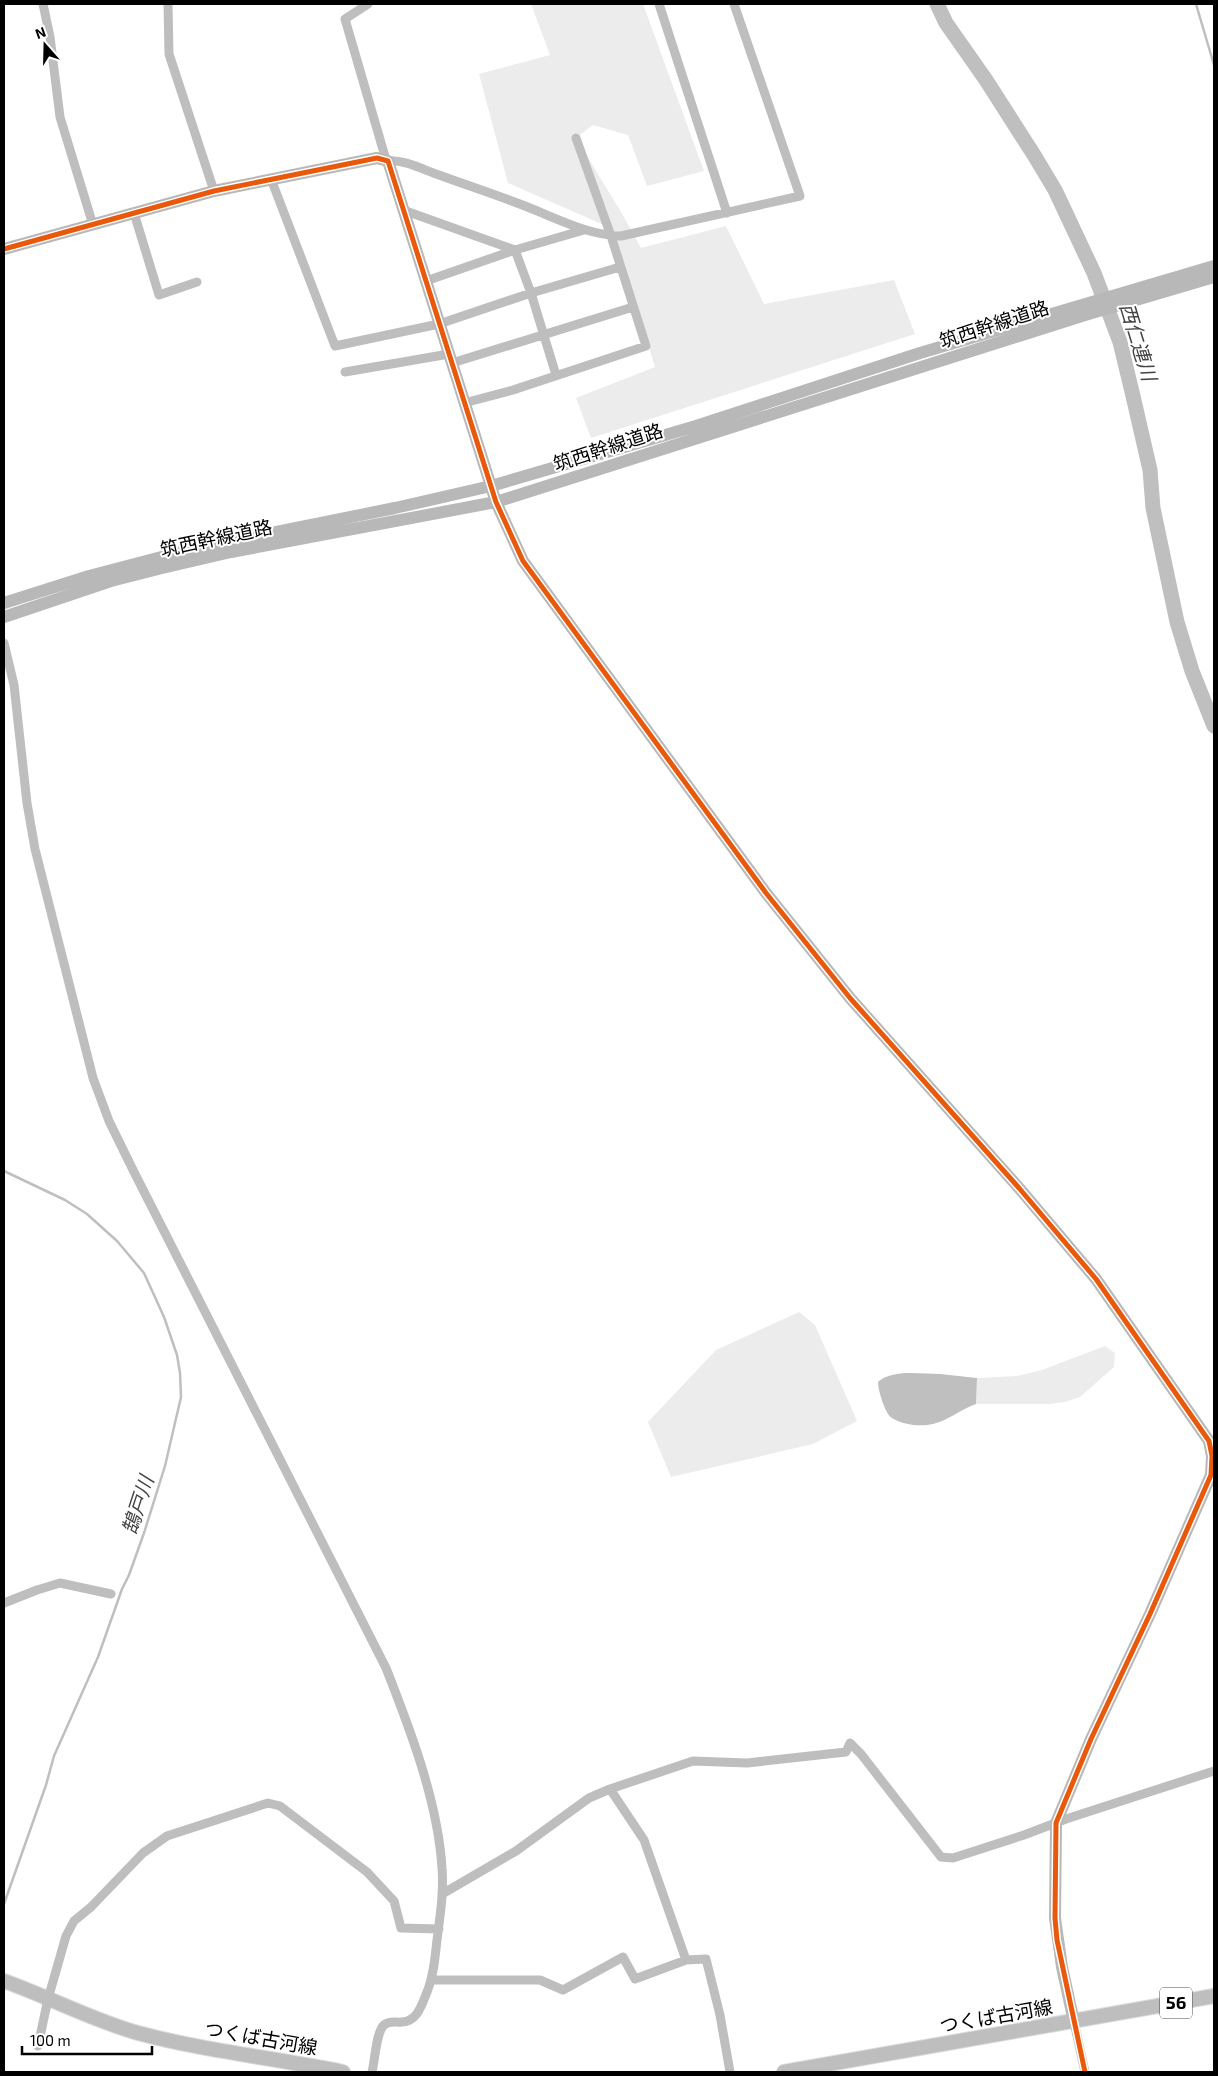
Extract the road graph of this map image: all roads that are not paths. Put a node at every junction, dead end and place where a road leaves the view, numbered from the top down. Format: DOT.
graph roads {
  1 [pos="43,4"];
  2 [pos="168,4"];
  3 [pos="368,4"];
  4 [pos="659,4"];
  5 [pos="734,4"];
  6 [pos="576,138"];
  7 [pos="387,160"];
  8 [pos="271,179"];
  9 [pos="214,191"];
  10 [pos="403,210"];
  11 [pos="134,213"];
  12 [pos="727,213"];
  13 [pos="93,225"];
  14 [pos="584,230"];
  15 [pos="611,236"];
  16 [pos="4,249"];
  17 [pos="515,250"];
  18 [pos="620,266"];
  19 [pos="1214,266"];
  20 [pos="1214,278"];
  21 [pos="197,282"];
  22 [pos="426,282"];
  23 [pos="531,294"];
  24 [pos="1116,300"];
  25 [pos="633,307"];
  26 [pos="1083,310"];
  27 [pos="440,324"];
  28 [pos="542,334"];
  29 [pos="450,359"];
  30 [pos="345,372"];
  31 [pos="556,375"];
  32 [pos="464,403"];
  33 [pos="491,486"];
  34 [pos="496,502"];
  35 [pos="4,602"];
  36 [pos="4,617"];
  37 [pos="4,643"];
  38 [pos="1213,1457"];
  39 [pos="111,1594"];
  40 [pos="4,1603"];
  41 [pos="1214,1771"];
  42 [pos="610,1789"];
  43 [pos="1056,1823"];
  44 [pos="442,1894"];
  45 [pos="439,1930"];
  46 [pos="686,1960"];
  47 [pos="432,1980"];
  48 [pos="4,1981"];
  49 [pos="1214,1996"];
  50 [pos="48,1999"];
  51 [pos="1074,2022"];
  52 [pos="38,2046"];
  53 [pos="343,2072"];
  54 [pos="372,2072"];
  55 [pos="730,2072"];
  56 [pos="784,2072"];
  57 [pos="1085,2072"];
  1 -- 13 [label="street"];
  2 -- 9 [label="street"];
  3 -- 7 [label="street"];
  4 -- 12 [label="street"];
  5 -- 12 [label="street"];
  6 -- 15 [label="street"];
  7 -- 8 [label="street"];
  7 -- 10 [label="street"];
  7 -- 14 [label="street"];
  8 -- 9 [label="street"];
  8 -- 27 [label="street"];
  9 -- 11 [label="street"];
  10 -- 17 [label="street"];
  10 -- 22 [label="street"];
  11 -- 13 [label="street"];
  11 -- 21 [label="street"];
  12 -- 15 [label="street"];
  13 -- 16 [label="street"];
  14 -- 15 [label="street"];
  14 -- 17 [label="street"];
  15 -- 18 [label="street"];
  17 -- 22 [label="street"];
  17 -- 23 [label="street"];
  18 -- 23 [label="street"];
  18 -- 25 [label="street"];
  19 -- 24 [label="street, 筑西幹線道路"];
  20 -- 24 [label="street, 筑西幹線道路"];
  22 -- 27 [label="street"];
  23 -- 27 [label="street"];
  23 -- 28 [label="street"];
  24 -- 26 [label="street, 筑西幹線道路"];
  25 -- 28 [label="street"];
  25 -- 31 [label="street"];
  26 -- 33 [label="street, 筑西幹線道路"];
  26 -- 34 [label="street, 筑西幹線道路"];
  27 -- 29 [label="street"];
  28 -- 29 [label="street"];
  28 -- 31 [label="street"];
  29 -- 30 [label="street"];
  29 -- 32 [label="street"];
  31 -- 32 [label="street"];
  32 -- 33 [label="street"];
  33 -- 34 [label="street"];
  33 -- 35 [label="street, 筑西幹線道路"];
  34 -- 36 [label="street, 筑西幹線道路"];
  34 -- 38 [label="street"];
  37 -- 44 [label="street"];
  38 -- 43 [label="street"];
  39 -- 40 [label="street"];
  41 -- 43 [label="street"];
  42 -- 43 [label="street"];
  42 -- 44 [label="street"];
  42 -- 46 [label="street"];
  43 -- 51 [label="street"];
  44 -- 45 [label="street"];
  45 -- 47 [label="street"];
  45 -- 50 [label="street"];
  46 -- 47 [label="street"];
  46 -- 55 [label="street"];
  47 -- 54 [label="street"];
  48 -- 50 [label="main road, つくば古河線"];
  49 -- 51 [label="main road, つくば古河線 / 56"];
  50 -- 52 [label="street"];
  50 -- 53 [label="main road, つくば古河線"];
  51 -- 56 [label="main road, つくば古河線 / 56"];
  51 -- 57 [label="street"];
}
